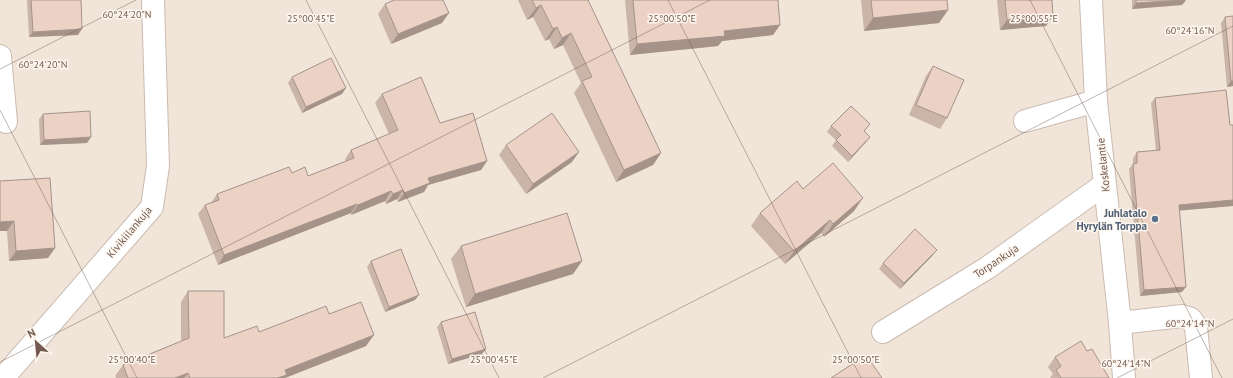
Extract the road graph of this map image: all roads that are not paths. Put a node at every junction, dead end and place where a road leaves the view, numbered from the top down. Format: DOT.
graph roads {
  1 [pos="153,0"];
  2 [pos="1091,0"];
  3 [pos="0,56"];
  4 [pos="1096,101"];
  5 [pos="1025,121"];
  6 [pos="6,122"];
  7 [pos="1104,184"];
  8 [pos="1120,323"];
  9 [pos="883,332"];
  10 [pos="3,378"];
  11 [pos="1124,378"];
  12 [pos="1200,378"];
  1 -- 10 [label="street, Kivikiilankuja"];
  2 -- 4 [label="street, Koskelantie"];
  3 -- 6 [label="street"];
  4 -- 5 [label="street"];
  4 -- 7 [label="street, Koskelantie"];
  7 -- 8 [label="street, Koskelantie"];
  7 -- 9 [label="street, Torpankuja"];
  8 -- 11 [label="street, Koskelantie"];
  8 -- 12 [label="street"];
}
